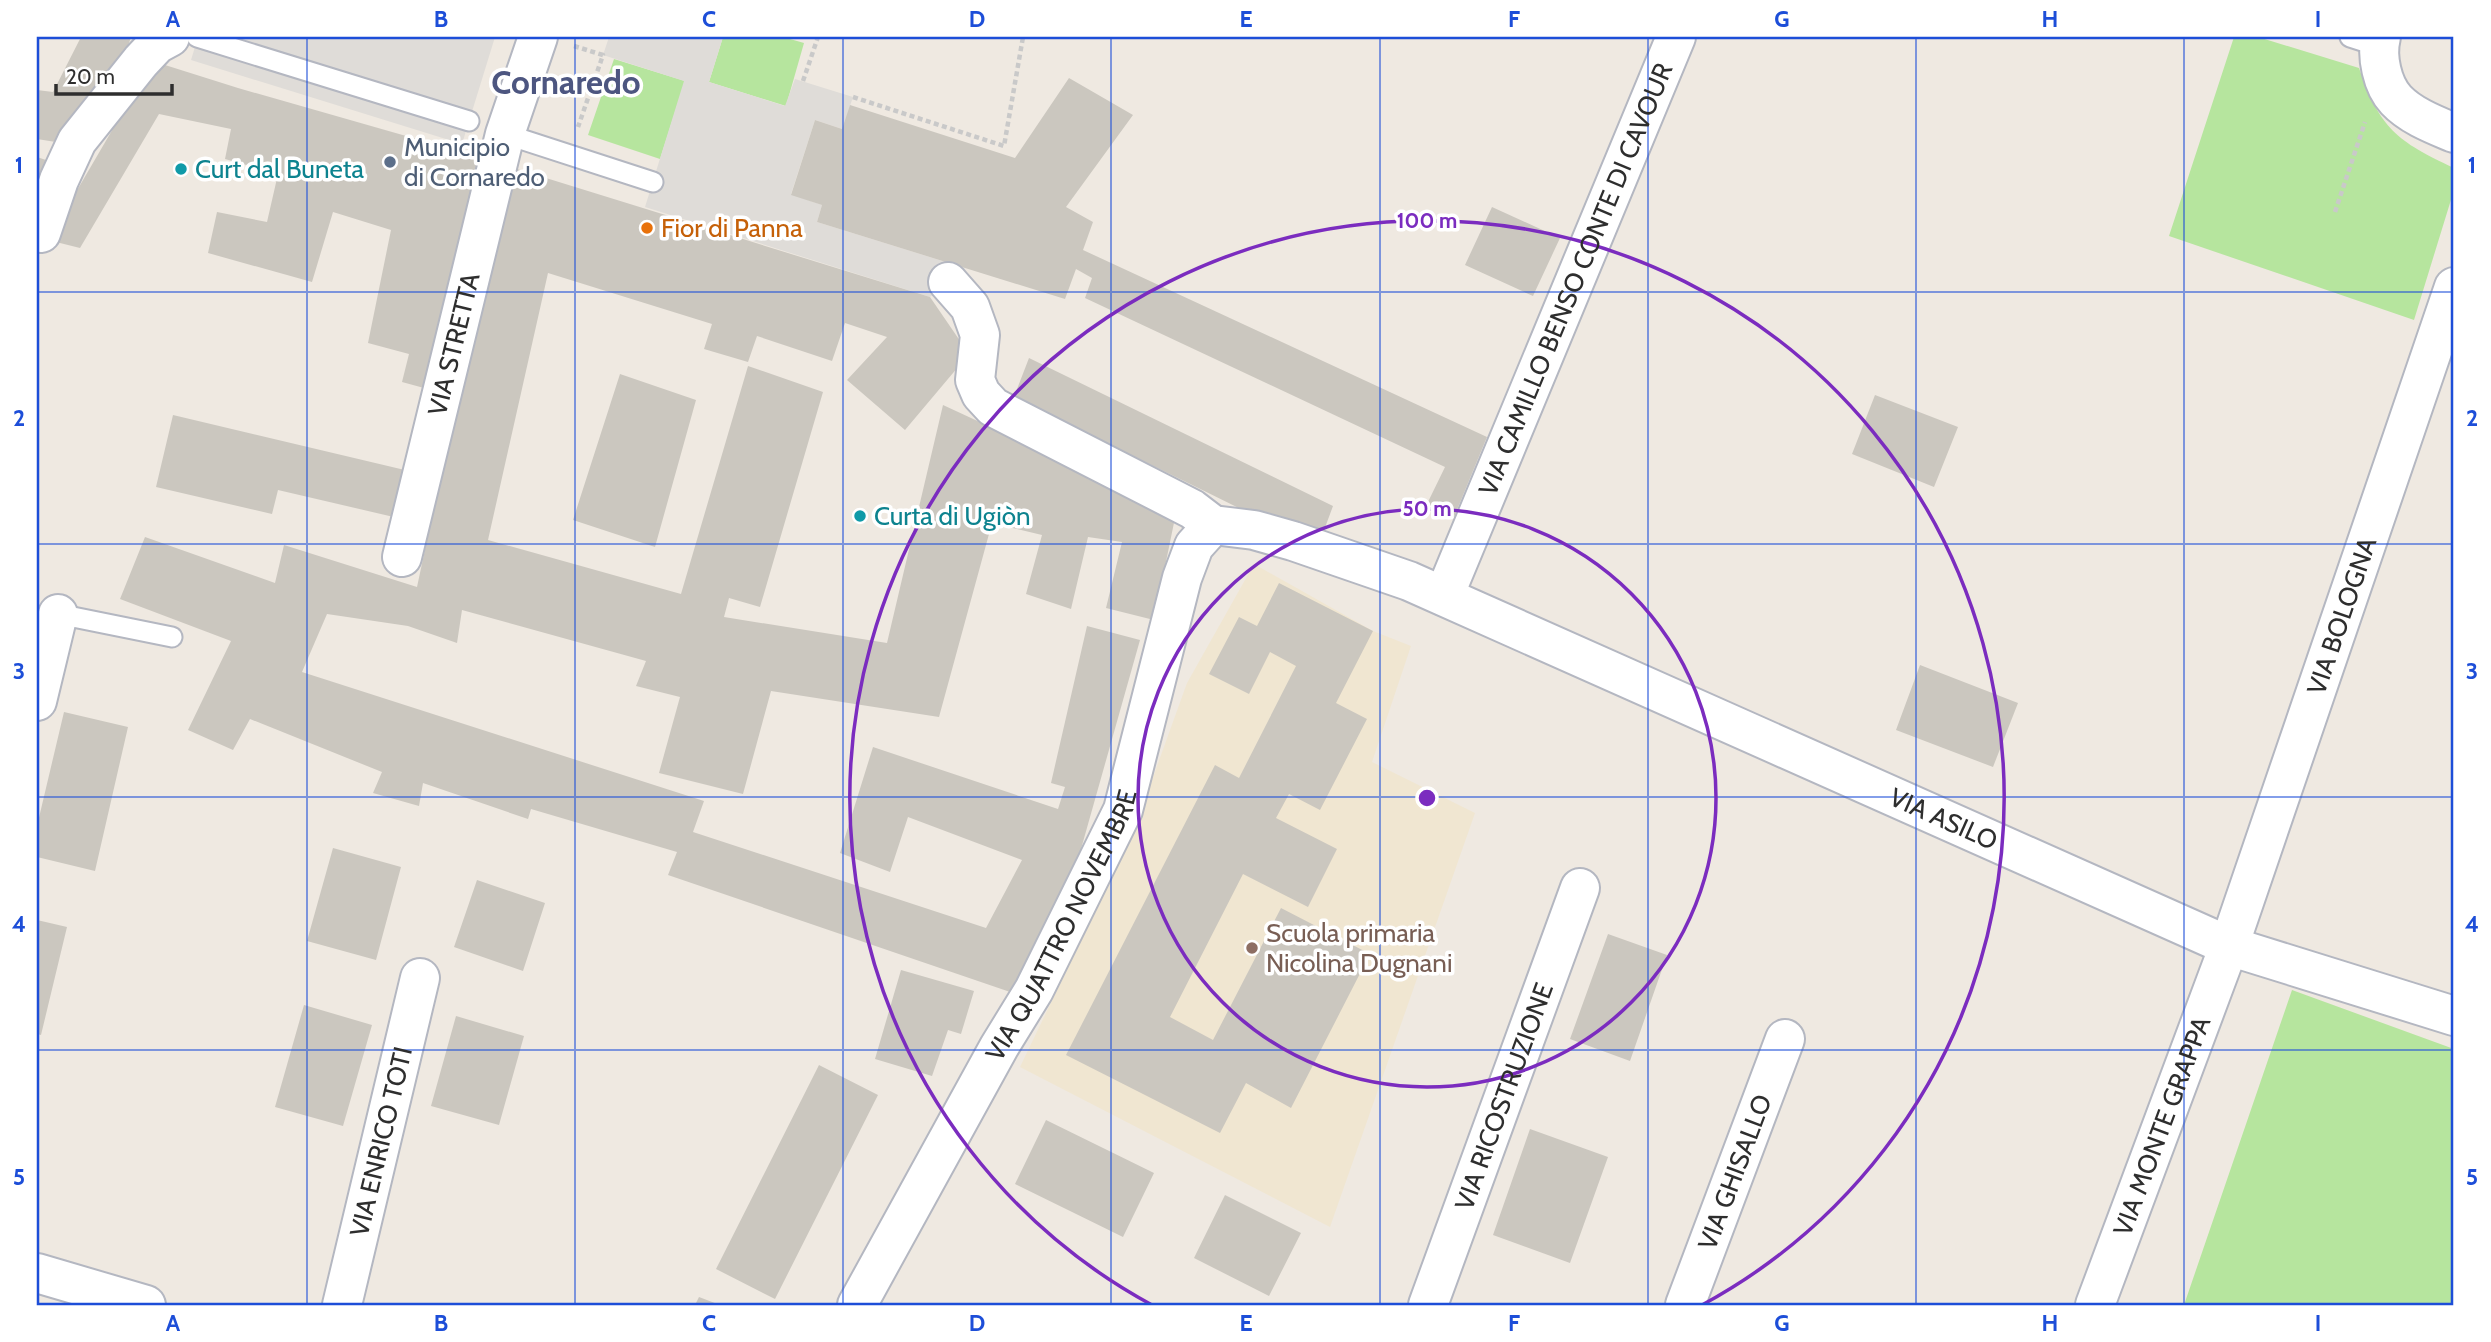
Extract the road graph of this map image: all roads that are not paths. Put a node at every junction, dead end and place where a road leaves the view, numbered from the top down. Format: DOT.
graph roads {
  1 [pos="170,37"];
  2 [pos="197,37"];
  3 [pos="1676,37"];
  4 [pos="553,40"];
  5 [pos="2377,58"];
  6 [pos="469,121"];
  7 [pos="2454,133"];
  8 [pos="505,134"];
  9 [pos="653,182"];
  10 [pos="41,233"];
  11 [pos="948,282"];
  12 [pos="2454,287"];
  13 [pos="1213,525"];
  14 [pos="402,556"];
  15 [pos="1444,596"];
  16 [pos="58,614"];
  17 [pos="172,637"];
  18 [pos="37,701"];
  19 [pos="1580,888"];
  20 [pos="2229,946"];
  21 [pos="420,978"];
  22 [pos="2454,1017"];
  23 [pos="1786,1039"];
  24 [pos="37,1273"];
  25 [pos="146,1305"];
  26 [pos="342,1305"];
  27 [pos="857,1305"];
  28 [pos="1428,1305"];
  29 [pos="1685,1305"];
  30 [pos="2095,1305"];
  1 -- 10 [label="street"];
  2 -- 6 [label="lane"];
  3 -- 15 [label="street, VIA CAMILLO BENSO CONTE DI CAVOUR"];
  4 -- 8 [label="street, VIA STRETTA"];
  5 -- 7 [label="street"];
  8 -- 9 [label="lane"];
  8 -- 14 [label="street, VIA STRETTA"];
  11 -- 13 [label="street"];
  12 -- 20 [label="street, VIA BOLOGNA"];
  13 -- 15 [label="street"];
  13 -- 27 [label="street, VIA QUATTRO NOVEMBRE"];
  15 -- 20 [label="street, VIA ASILO"];
  16 -- 17 [label="lane"];
  16 -- 18 [label="street"];
  19 -- 28 [label="street, VIA RICOSTRUZIONE"];
  20 -- 22 [label="street, VIA ASILO"];
  20 -- 30 [label="street, VIA MONTE GRAPPA"];
  21 -- 26 [label="street, VIA ENRICO TOTI"];
  23 -- 29 [label="street, VIA GHISALLO"];
  24 -- 25 [label="street"];
}
